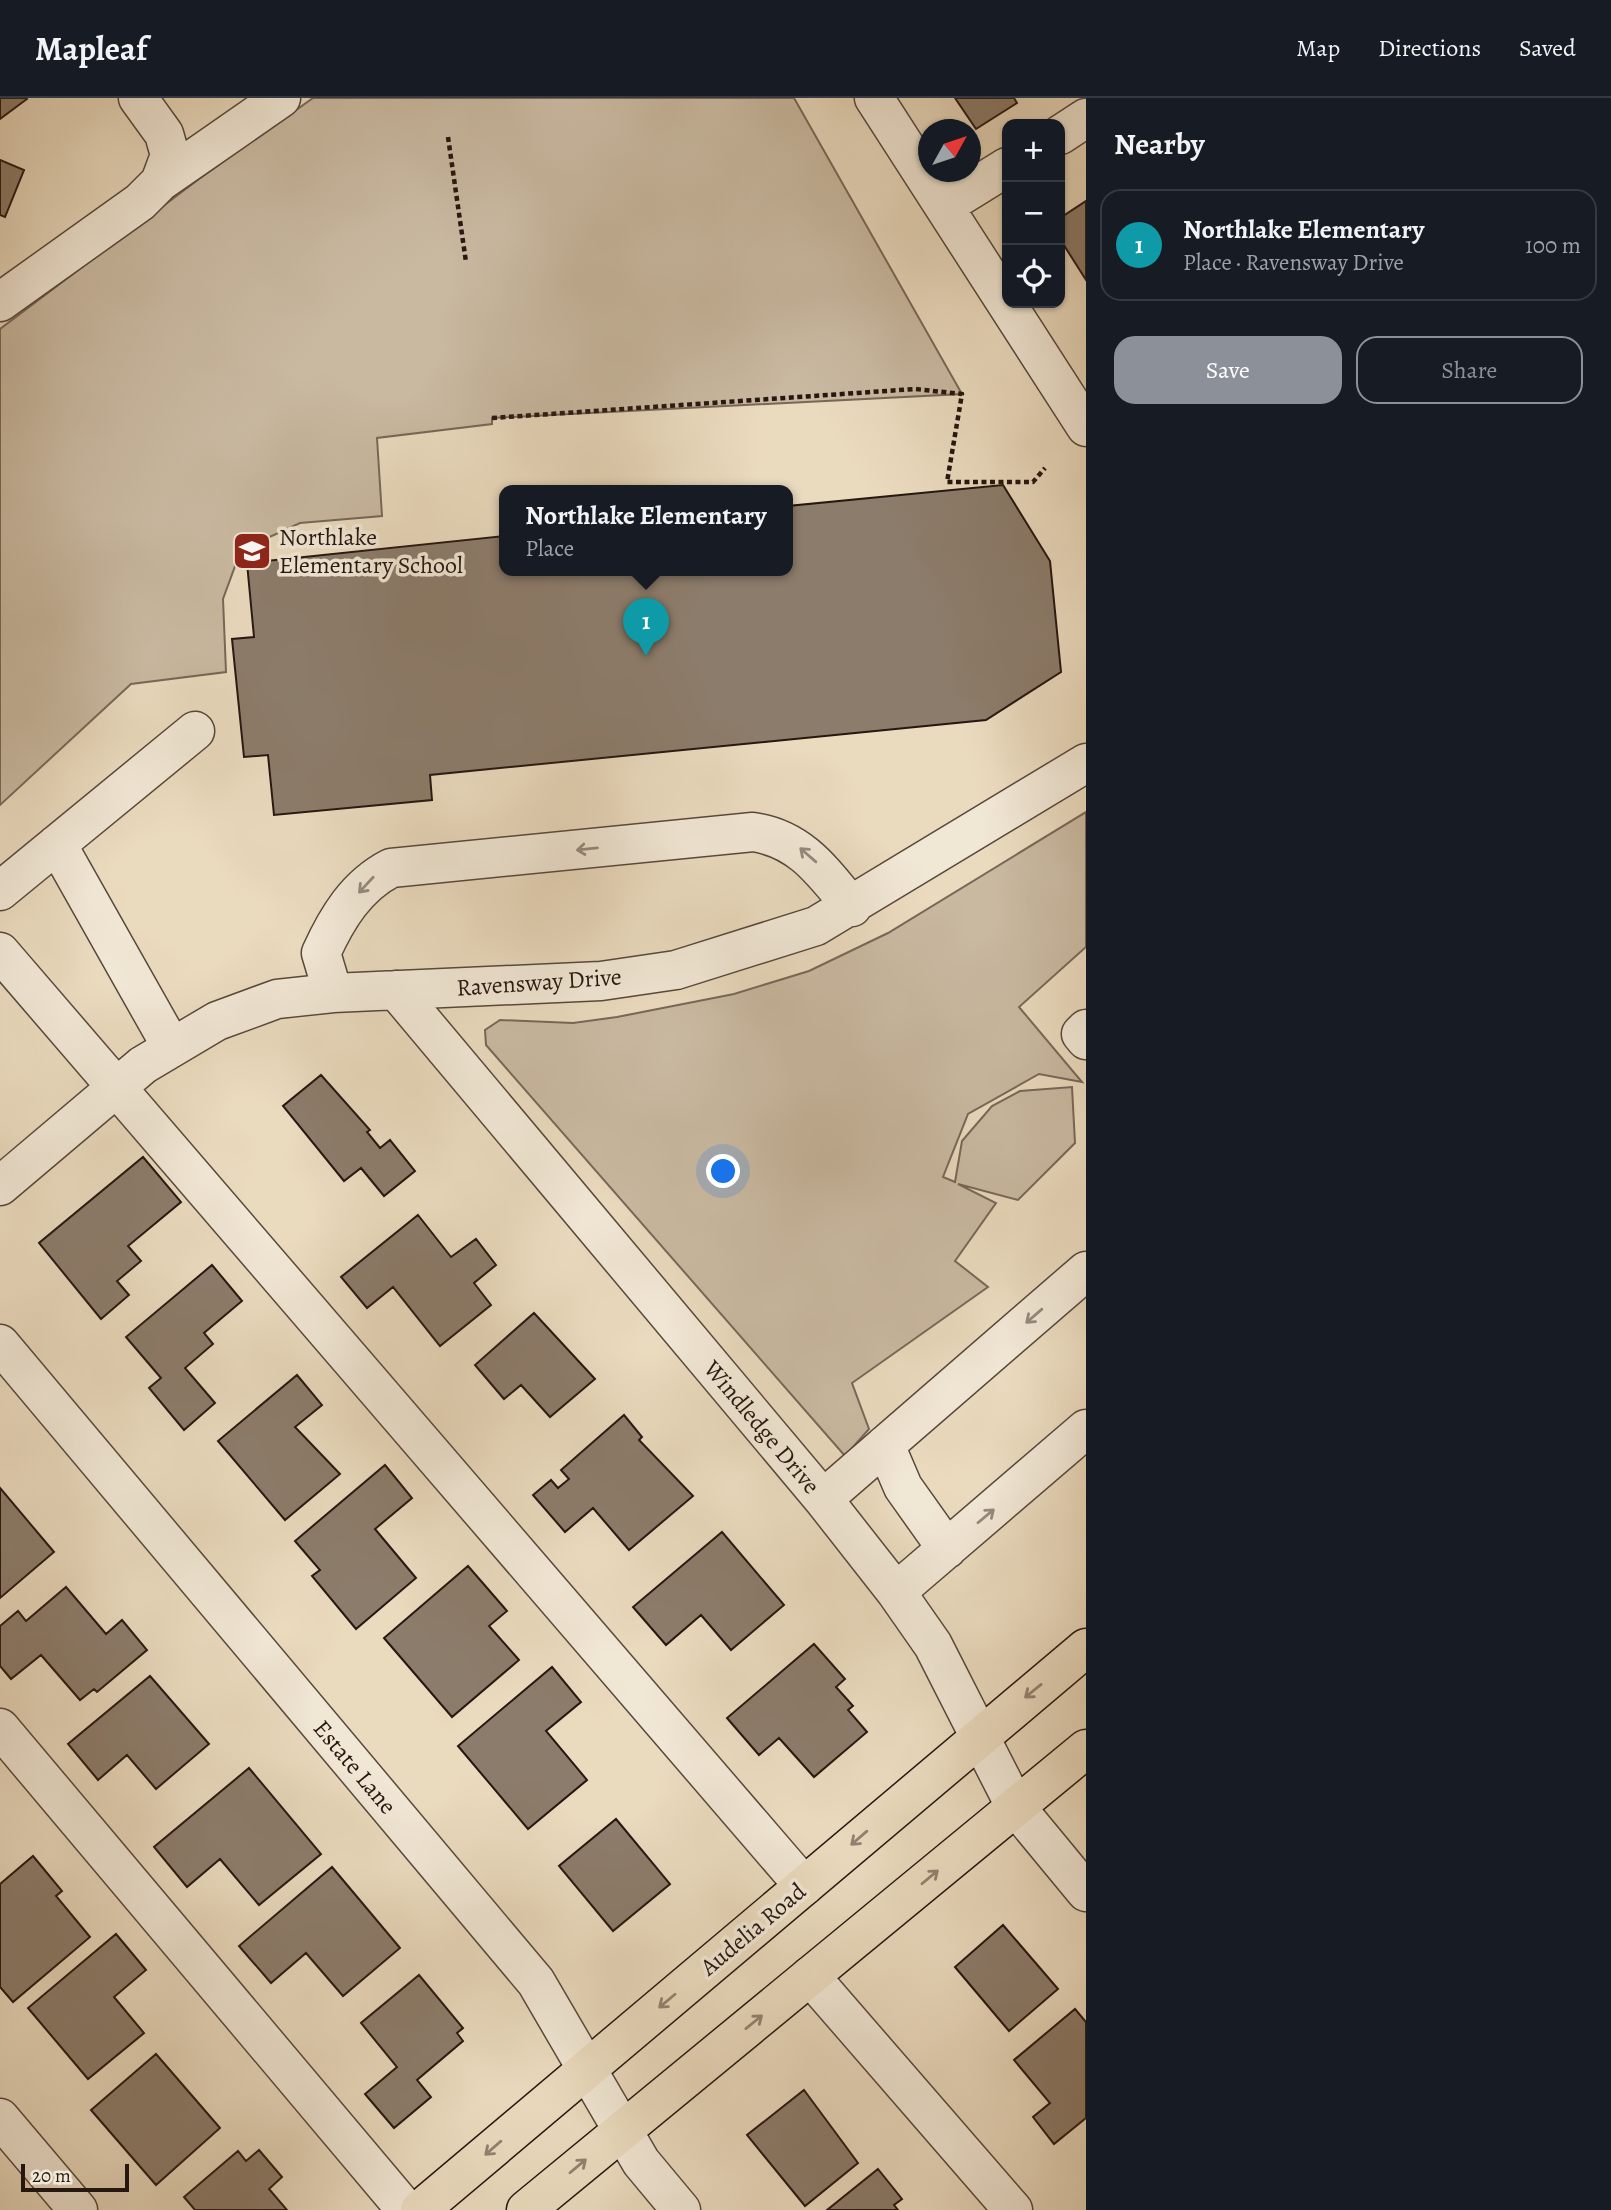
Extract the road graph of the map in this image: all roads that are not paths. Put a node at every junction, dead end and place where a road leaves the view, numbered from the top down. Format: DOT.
graph roads {
  1 [pos="138,98"];
  2 [pos="281,98"];
  3 [pos="874,98"];
  4 [pos="1086,118"];
  5 [pos="1065,132"];
  6 [pos="1002,170"];
  7 [pos="160,182"];
  8 [pos="944,206"];
  9 [pos="0,302"];
  10 [pos="1086,428"];
  11 [pos="195,731"];
  12 [pos="1086,763"];
  13 [pos="57,844"];
  14 [pos="0,891"];
  15 [pos="852,907"];
  16 [pos="0,952"];
  17 [pos="397,990"];
  18 [pos="333,993"];
  19 [pos="1086,1029"];
  20 [pos="1086,1040"];
  21 [pos="171,1046"];
  22 [pos="117,1087"];
  23 [pos="0,1186"];
  24 [pos="1086,1271"];
  25 [pos="0,1344"];
  26 [pos="1086,1429"];
  27 [pos="885,1445"];
  28 [pos="823,1499"];
  29 [pos="947,1549"];
  30 [pos="896,1592"];
  31 [pos="1086,1648"];
  32 [pos="0,1728"];
  33 [pos="978,1736"];
  34 [pos="1086,1749"];
  35 [pos="1014,1807"];
  36 [pos="804,1886"];
  37 [pos="1086,1892"];
  38 [pos="810,1976"];
  39 [pos="586,2068"];
  40 [pos="0,2118"];
  41 [pos="622,2130"];
  42 [pos="78,2210"];
  43 [pos="406,2210"];
  44 [pos="420,2210"];
  45 [pos="526,2210"];
  46 [pos="681,2210"];
  47 [pos="1013,2210"];
  1 -- 7 [label="street"];
  2 -- 7 [label="street"];
  3 -- 8 [label="street"];
  4 -- 5 [label="street"];
  6 -- 8 [label="street"];
  7 -- 9 [label="street"];
  8 -- 10 [label="street"];
  11 -- 13 [label="street"];
  12 -- 15 [label="street, Ravensway Drive"];
  13 -- 14 [label="street"];
  13 -- 21 [label="street"];
  15 -- 17 [label="street, Ravensway Drive"];
  15 -- 18 [label="street, one-way"];
  16 -- 22 [label="street"];
  17 -- 18 [label="street, Ravensway Drive"];
  17 -- 28 [label="street, Windledge Drive"];
  18 -- 21 [label="street, Ravensway Drive"];
  19 -- 20 [label="street"];
  21 -- 22 [label="street, Ravensway Drive"];
  22 -- 23 [label="street, Ravensway Drive"];
  22 -- 36 [label="street"];
  24 -- 27 [label="street, one-way"];
  25 -- 39 [label="street, Estate Lane"];
  29 -- 26 [label="street, one-way"];
  27 -- 28 [label="street"];
  27 -- 29 [label="street"];
  28 -- 30 [label="street, Windledge Drive"];
  29 -- 30 [label="street"];
  30 -- 33 [label="street, Windledge Drive"];
  31 -- 33 [label="main road, Audelia Road, one-way"];
  32 -- 43 [label="street"];
  33 -- 35 [label="street, Windledge Drive"];
  33 -- 36 [label="main road, Audelia Road, one-way"];
  34 -- 35 [label="main road"];
  35 -- 37 [label="street, Windledge Drive"];
  38 -- 35 [label="main road, one-way"];
  36 -- 39 [label="main road, Audelia Road, one-way"];
  41 -- 38 [label="main road, one-way"];
  38 -- 47 [label="street"];
  39 -- 41 [label="street, Estate Lane"];
  39 -- 44 [label="main road, Audelia Road, one-way"];
  40 -- 42 [label="street"];
  45 -- 41 [label="main road, one-way"];
  41 -- 46 [label="street, Estate Lane"];
}
